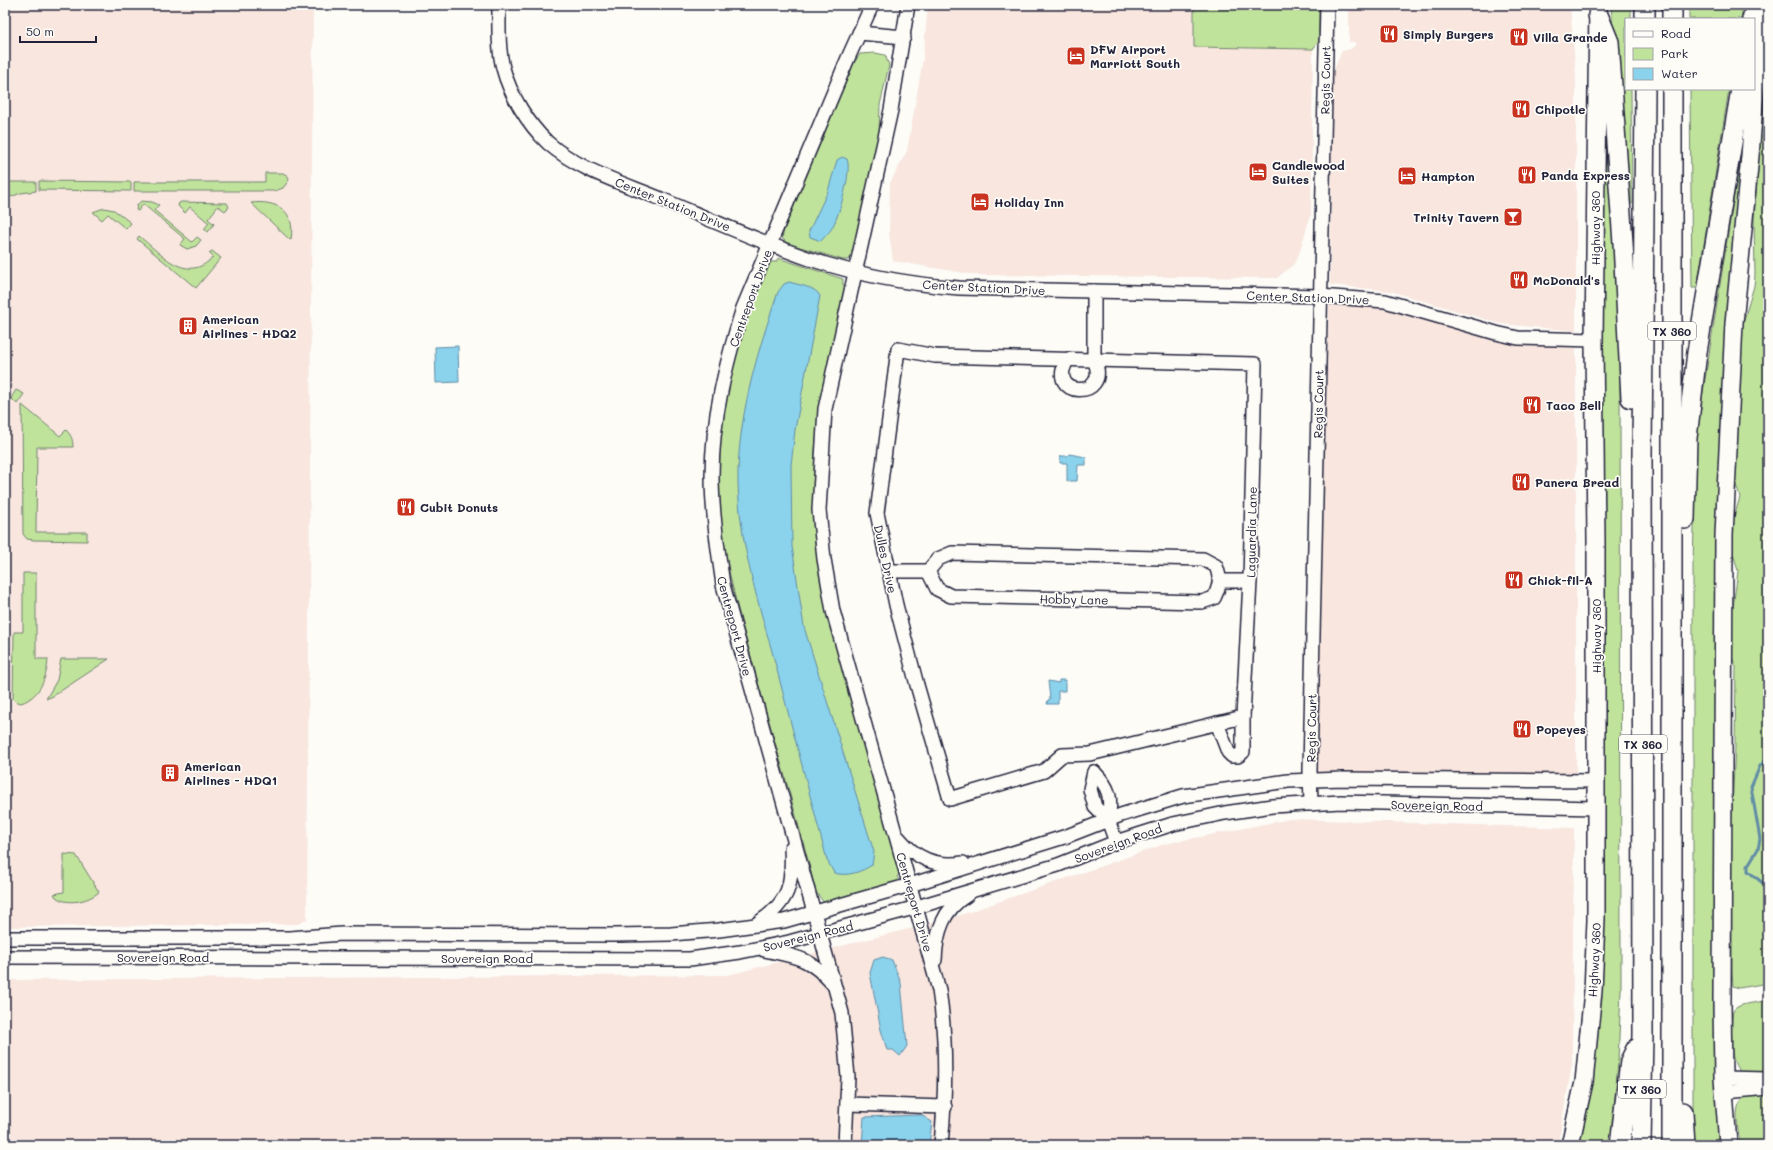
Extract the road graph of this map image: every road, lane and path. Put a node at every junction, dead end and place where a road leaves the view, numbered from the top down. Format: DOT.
graph roads {
  1 [pos="499,5"];
  2 [pos="872,5"];
  3 [pos="908,5"];
  4 [pos="1327,5"];
  5 [pos="1645,5"];
  6 [pos="1672,5"];
  7 [pos="1756,5"];
  8 [pos="1598,10"];
  9 [pos="1645,18"];
  10 [pos="1672,18"];
  11 [pos="1752,18"];
  12 [pos="860,33"];
  13 [pos="904,37"];
  14 [pos="1645,90"];
  15 [pos="1672,90"];
  16 [pos="1741,90"];
  17 [pos="770,244"];
  18 [pos="856,272"];
  19 [pos="1094,291"];
  20 [pos="1320,296"];
  21 [pos="1594,340"];
  22 [pos="1068,359"];
  23 [pos="1088,360"];
  24 [pos="1642,454"];
  25 [pos="889,571"];
  26 [pos="928,571"];
  27 [pos="1673,573"];
  28 [pos="1220,581"];
  29 [pos="1250,581"];
  30 [pos="1243,717"];
  31 [pos="1217,723"];
  32 [pos="1310,780"];
  33 [pos="1595,781"];
  34 [pos="1311,804"];
  35 [pos="1595,808"];
  36 [pos="1108,820"];
  37 [pos="790,828"];
  38 [pos="896,834"];
  39 [pos="1116,842"];
  40 [pos="1002,857"];
  41 [pos="910,885"];
  42 [pos="978,889"];
  43 [pos="917,907"];
  44 [pos="815,913"];
  45 [pos="754,925"];
  46 [pos="821,933"];
  47 [pos="5,938"];
  48 [pos="759,948"];
  49 [pos="5,957"];
  50 [pos="45,957"];
  51 [pos="5,961"];
  52 [pos="935,970"];
  53 [pos="836,987"];
  54 [pos="1643,1034"];
  55 [pos="1768,1079"];
  56 [pos="1672,1083"];
  57 [pos="1724,1085"];
  58 [pos="1768,1088"];
  59 [pos="848,1104"];
  60 [pos="945,1107"];
  61 [pos="845,1145"];
  62 [pos="941,1145"];
  63 [pos="1570,1145"];
  64 [pos="1620,1145"];
  65 [pos="1641,1145"];
  66 [pos="1672,1145"];
  67 [pos="1686,1145"];
  68 [pos="1728,1145"];
  1 -- 17 [label="street, Center Station Drive"];
  2 -- 12 [label="street, Centreport Drive"];
  3 -- 13 [label="street, Centreport Drive"];
  4 -- 20 [label="street, Regis Court"];
  5 -- 9 [label="highway"];
  6 -- 10 [label="highway"];
  7 -- 11 [label="highway"];
  7 -- 57 [label="main road"];
  8 -- 21 [label="main road, Highway 360"];
  8 -- 24 [label="highway"];
  12 -- 13 [label="street"];
  12 -- 17 [label="street, Centreport Drive"];
  13 -- 18 [label="street, Centreport Drive"];
  14 -- 24 [label="highway, TX 360"];
  15 -- 27 [label="highway, TX 360"];
  16 -- 27 [label="highway"];
  17 -- 18 [label="street, Center Station Drive"];
  17 -- 37 [label="street, Centreport Drive"];
  18 -- 19 [label="street, Center Station Drive"];
  18 -- 38 [label="street, Centreport Drive"];
  19 -- 20 [label="street, Center Station Drive"];
  19 -- 23 [label="street"];
  20 -- 21 [label="street, Center Station Drive"];
  20 -- 32 [label="street, Regis Court"];
  21 -- 33 [label="main road, Highway 360"];
  22 -- 23 [label="street, Dulles Drive"];
  22 -- 23 [label="street"];
  22 -- 25 [label="street, Dulles Drive"];
  23 -- 29 [label="street, Laguardia Lane"];
  24 -- 54 [label="highway, TX 360"];
  25 -- 26 [label="street"];
  25 -- 31 [label="street, Dulles Drive"];
  26 -- 28 [label="street"];
  26 -- 28 [label="street, Hobby Lane"];
  27 -- 56 [label="highway, TX 360"];
  28 -- 29 [label="street"];
  29 -- 30 [label="street, Laguardia Lane"];
  30 -- 31 [label="street"];
  30 -- 31 [label="street, Laguardia Lane"];
  32 -- 33 [label="street, Sovereign Road"];
  32 -- 34 [label="street, Regis Court"];
  32 -- 36 [label="street, Sovereign Road"];
  33 -- 35 [label="main road, Highway 360"];
  34 -- 35 [label="street, Sovereign Road"];
  34 -- 39 [label="street, Sovereign Road"];
  35 -- 63 [label="main road, Highway 360"];
  36 -- 39 [label="street"];
  36 -- 40 [label="street, Sovereign Road"];
  37 -- 44 [label="street, Centreport Drive"];
  37 -- 45 [label="street"];
  38 -- 40 [label="street"];
  38 -- 41 [label="street, Centreport Drive"];
  39 -- 42 [label="street, Sovereign Road"];
  40 -- 41 [label="street, Sovereign Road"];
  41 -- 43 [label="street, Centreport Drive"];
  41 -- 44 [label="street, Sovereign Road"];
  42 -- 43 [label="street, Sovereign Road"];
  42 -- 52 [label="street"];
  43 -- 46 [label="street, Sovereign Road"];
  43 -- 52 [label="street, Centreport Drive"];
  44 -- 45 [label="street, Sovereign Road"];
  44 -- 46 [label="street, Centreport Drive"];
  45 -- 47 [label="street, Sovereign Road"];
  46 -- 48 [label="street, Sovereign Road"];
  46 -- 53 [label="street, Centreport Drive"];
  48 -- 50 [label="street, Sovereign Road"];
  48 -- 53 [label="street"];
  49 -- 50 [label="street, Sovereign Road"];
  50 -- 51 [label="street"];
  52 -- 60 [label="street, Centreport Drive"];
  53 -- 59 [label="street, Centreport Drive"];
  54 -- 64 [label="highway"];
  54 -- 65 [label="highway, TX 360"];
  55 -- 57 [label="street"];
  56 -- 66 [label="highway, TX 360"];
  56 -- 67 [label="highway"];
  57 -- 58 [label="street"];
  57 -- 68 [label="main road"];
  59 -- 60 [label="street"];
  59 -- 61 [label="street, Centreport Drive"];
  60 -- 62 [label="street, Centreport Drive"];
}
